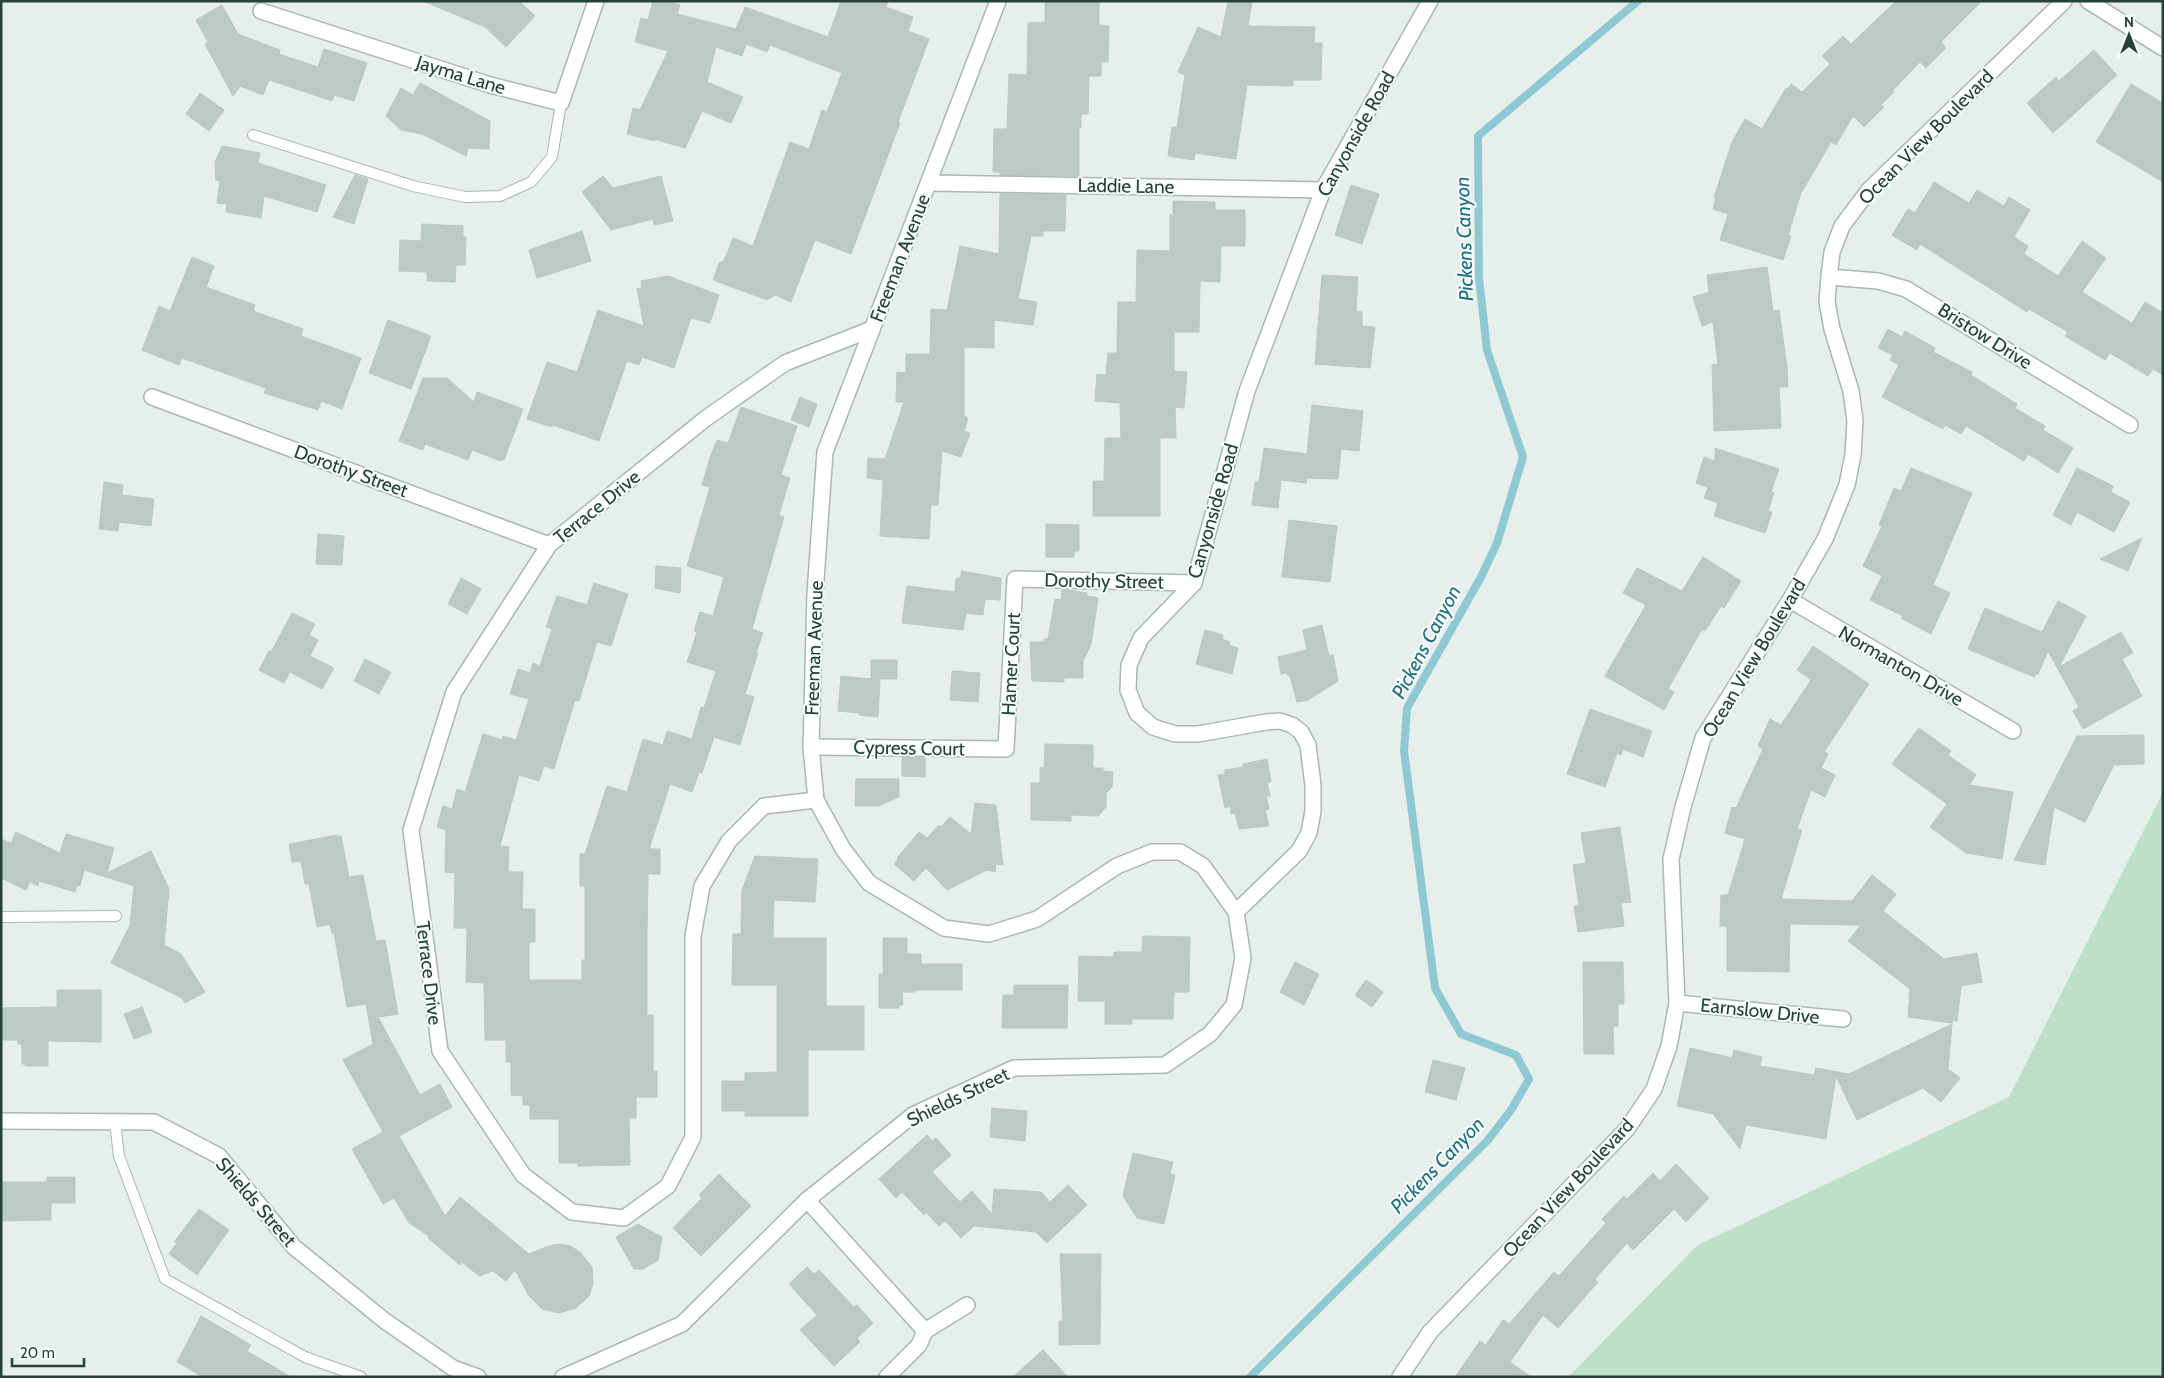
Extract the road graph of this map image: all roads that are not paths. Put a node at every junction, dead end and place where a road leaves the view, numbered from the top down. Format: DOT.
graph roads {
  1 [pos="596,1"];
  2 [pos="998,1"];
  3 [pos="1430,1"];
  4 [pos="2064,1"];
  5 [pos="2088,1"];
  6 [pos="261,11"];
  7 [pos="2163,48"];
  8 [pos="561,103"];
  9 [pos="252,135"];
  10 [pos="930,183"];
  11 [pos="1323,190"];
  12 [pos="1828,277"];
  13 [pos="872,329"];
  14 [pos="152,397"];
  15 [pos="2130,425"];
  16 [pos="549,545"];
  17 [pos="1015,579"];
  18 [pos="1194,583"];
  19 [pos="1790,600"];
  20 [pos="2013,731"];
  21 [pos="811,747"];
  22 [pos="1006,749"];
  23 [pos="816,800"];
  24 [pos="1236,912"];
  25 [pos="116,916"];
  26 [pos="1,917"];
  27 [pos="1677,1003"];
  28 [pos="1843,1019"];
  29 [pos="1,1121"];
  30 [pos="115,1122"];
  31 [pos="808,1200"];
  32 [pos="966,1305"];
  33 [pos="925,1331"];
  34 [pos="361,1377"];
  35 [pos="478,1377"];
  36 [pos="563,1377"];
  37 [pos="887,1377"];
  38 [pos="1400,1377"];
  1 -- 8 [label="street"];
  2 -- 10 [label="street, Freeman Avenue"];
  3 -- 11 [label="street, Canyonside Road"];
  4 -- 12 [label="street, Ocean View Boulevard"];
  5 -- 7 [label="street"];
  6 -- 8 [label="street, Jayma Lane"];
  8 -- 9 [label="lane"];
  10 -- 11 [label="street, Laddie Lane"];
  10 -- 13 [label="street, Freeman Avenue"];
  11 -- 18 [label="street, Canyonside Road"];
  12 -- 15 [label="street, Bristow Drive"];
  12 -- 19 [label="street, Ocean View Boulevard"];
  13 -- 16 [label="street, Terrace Drive"];
  13 -- 21 [label="street, Freeman Avenue"];
  14 -- 16 [label="street, Dorothy Street"];
  16 -- 23 [label="street, Terrace Drive"];
  17 -- 18 [label="street, Dorothy Street"];
  17 -- 22 [label="street, Hamer Court"];
  18 -- 24 [label="street, Canyonside Road"];
  19 -- 20 [label="street, Normanton Drive"];
  19 -- 27 [label="street, Ocean View Boulevard"];
  21 -- 22 [label="street, Cypress Court"];
  21 -- 23 [label="street, Freeman Avenue"];
  23 -- 24 [label="street, Freeman Avenue"];
  24 -- 31 [label="street, Shields Street"];
  25 -- 26 [label="lane"];
  27 -- 28 [label="street, Earnslow Drive"];
  27 -- 38 [label="street, Ocean View Boulevard"];
  29 -- 30 [label="street, Shields Street"];
  30 -- 34 [label="lane"];
  30 -- 35 [label="street, Shields Street"];
  31 -- 33 [label="street"];
  31 -- 36 [label="street, Shields Street"];
  32 -- 33 [label="street"];
  33 -- 37 [label="street"];
}
